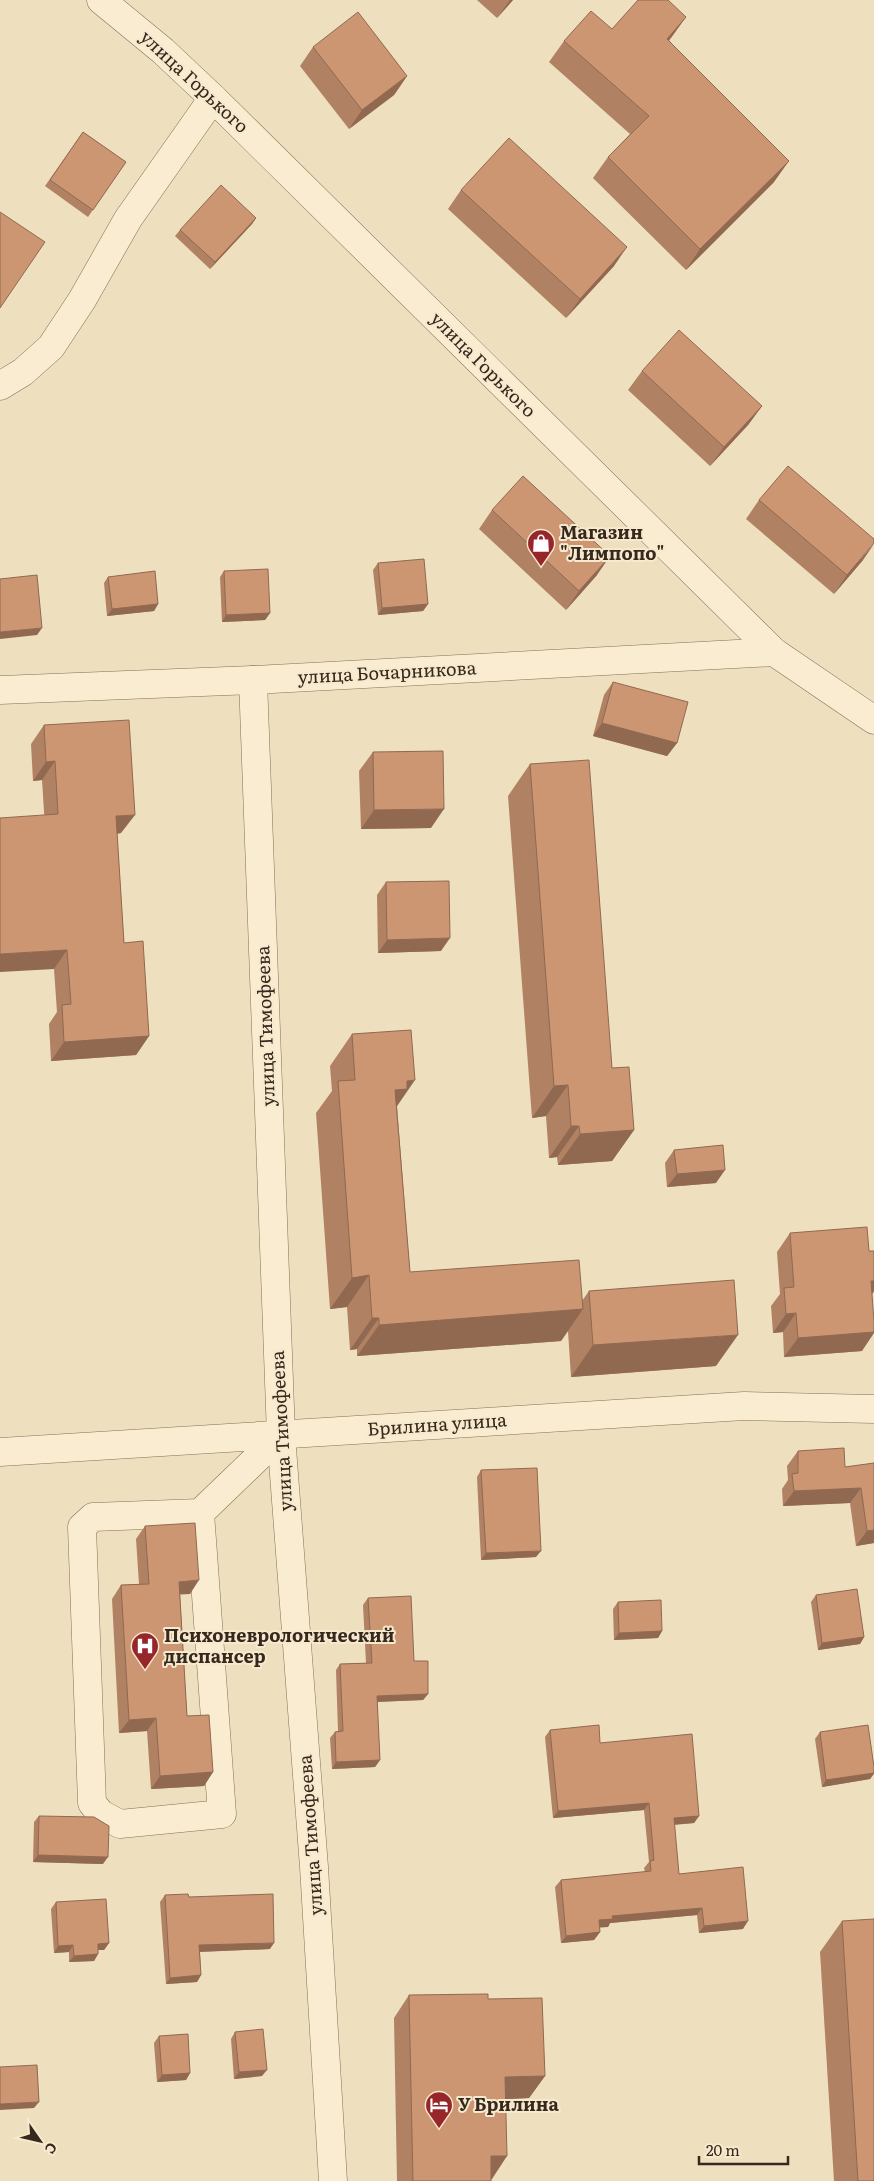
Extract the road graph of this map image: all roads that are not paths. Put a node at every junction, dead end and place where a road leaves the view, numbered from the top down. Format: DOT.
graph roads {
  1 [pos="101,0"];
  2 [pos="213,98"];
  3 [pos="0,386"];
  4 [pos="774,652"];
  5 [pos="253,680"];
  6 [pos="0,690"];
  7 [pos="874,720"];
  8 [pos="874,1409"];
  9 [pos="281,1435"];
  10 [pos="0,1452"];
  11 [pos="200,1513"];
  12 [pos="333,2181"];
  1 -- 2 [label="street, улица Горького"];
  2 -- 3 [label="street"];
  2 -- 4 [label="street, улица Горького"];
  4 -- 5 [label="street, улица Бочарникова"];
  4 -- 7 [label="street, улица Горького"];
  5 -- 6 [label="street, улица Бочарникова"];
  5 -- 9 [label="street, улица Тимофеева"];
  8 -- 9 [label="street, Брилина улица"];
  9 -- 10 [label="street, Брилина улица"];
  9 -- 11 [label="street"];
  9 -- 12 [label="street, улица Тимофеева"];
  11 -- 11 [label="street"];
}
